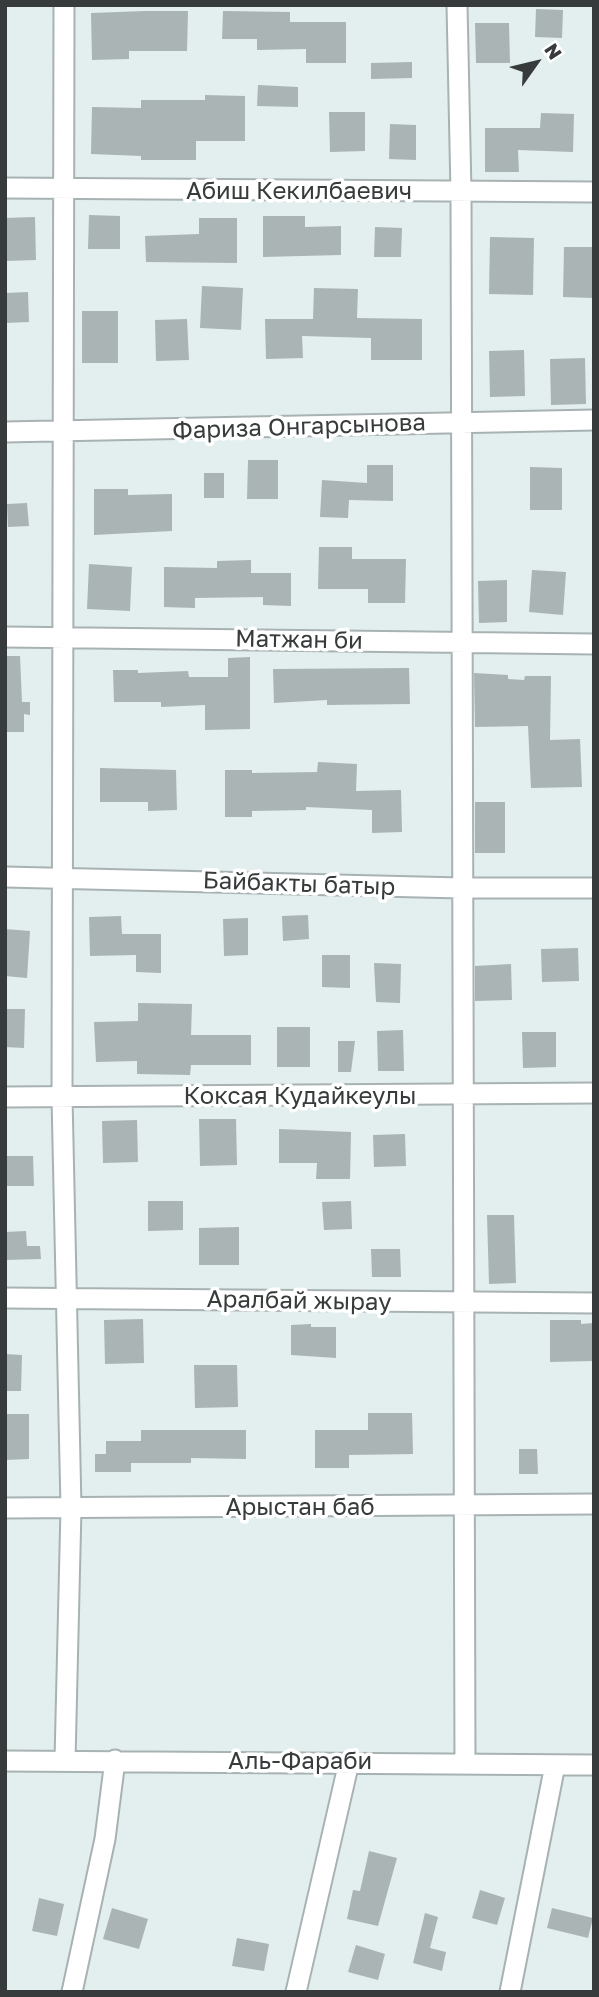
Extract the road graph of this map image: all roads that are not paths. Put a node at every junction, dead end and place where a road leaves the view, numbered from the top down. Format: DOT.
graph roads {
  1 [pos="64,5"];
  2 [pos="457,5"];
  3 [pos="5,188"];
  4 [pos="64,189"];
  5 [pos="461,192"];
  6 [pos="594,192"];
  7 [pos="594,420"];
  8 [pos="462,423"];
  9 [pos="5,432"];
  10 [pos="62,433"];
  11 [pos="63,636"];
  12 [pos="5,637"];
  13 [pos="462,642"];
  14 [pos="594,644"];
  15 [pos="61,876"];
  16 [pos="5,877"];
  17 [pos="461,888"];
  18 [pos="594,888"];
  19 [pos="594,1094"];
  20 [pos="463,1095"];
  21 [pos="5,1097"];
  22 [pos="62,1097"];
  23 [pos="64,1297"];
  24 [pos="5,1298"];
  25 [pos="464,1303"];
  26 [pos="594,1303"];
  27 [pos="594,1504"];
  28 [pos="465,1505"];
  29 [pos="5,1508"];
  30 [pos="71,1508"];
  31 [pos="65,1760"];
  32 [pos="115,1760"];
  33 [pos="5,1761"];
  34 [pos="349,1762"];
  35 [pos="465,1762"];
  36 [pos="555,1765"];
  37 [pos="594,1765"];
  38 [pos="72,1992"];
  39 [pos="296,1992"];
  40 [pos="510,1992"];
  1 -- 4 [label="street"];
  2 -- 5 [label="street"];
  3 -- 4 [label="street, Абиш Кекилбаевич"];
  4 -- 5 [label="street, Абиш Кекилбаевич"];
  4 -- 10 [label="street"];
  5 -- 6 [label="street, Абиш Кекилбаевич"];
  5 -- 8 [label="street"];
  7 -- 8 [label="street, Фариза Онгарсынова"];
  8 -- 10 [label="street, Фариза Онгарсынова"];
  8 -- 13 [label="street"];
  9 -- 10 [label="street, Фариза Онгарсынова"];
  10 -- 11 [label="street"];
  11 -- 12 [label="street, Матжан би"];
  11 -- 13 [label="street, Матжан би"];
  11 -- 15 [label="street"];
  13 -- 14 [label="street, Матжан би"];
  13 -- 17 [label="street"];
  15 -- 16 [label="street, Байбакты батыр"];
  15 -- 17 [label="street, Байбакты батыр"];
  15 -- 22 [label="street"];
  17 -- 18 [label="street, Байбакты батыр"];
  17 -- 20 [label="street"];
  19 -- 20 [label="street, Коксая Кудайкеулы"];
  20 -- 22 [label="street, Коксая Кудайкеулы"];
  20 -- 25 [label="street"];
  21 -- 22 [label="street, Коксая Кудайкеулы"];
  22 -- 23 [label="street"];
  23 -- 24 [label="street, Аралбай жырау"];
  23 -- 25 [label="street, Аралбай жырау"];
  23 -- 30 [label="street"];
  25 -- 26 [label="street, Аралбай жырау"];
  25 -- 28 [label="street"];
  27 -- 28 [label="street, Арыстан баб"];
  28 -- 30 [label="street, Арыстан баб"];
  28 -- 35 [label="street"];
  29 -- 30 [label="street, Арыстан баб"];
  30 -- 31 [label="street"];
  31 -- 32 [label="street, Аль-Фараби"];
  31 -- 33 [label="street, Аль-Фараби"];
  32 -- 34 [label="street, Аль-Фараби"];
  32 -- 38 [label="street"];
  34 -- 35 [label="street, Аль-Фараби"];
  34 -- 39 [label="street"];
  35 -- 36 [label="street, Аль-Фараби"];
  36 -- 37 [label="street, Аль-Фараби"];
  36 -- 40 [label="street"];
}
